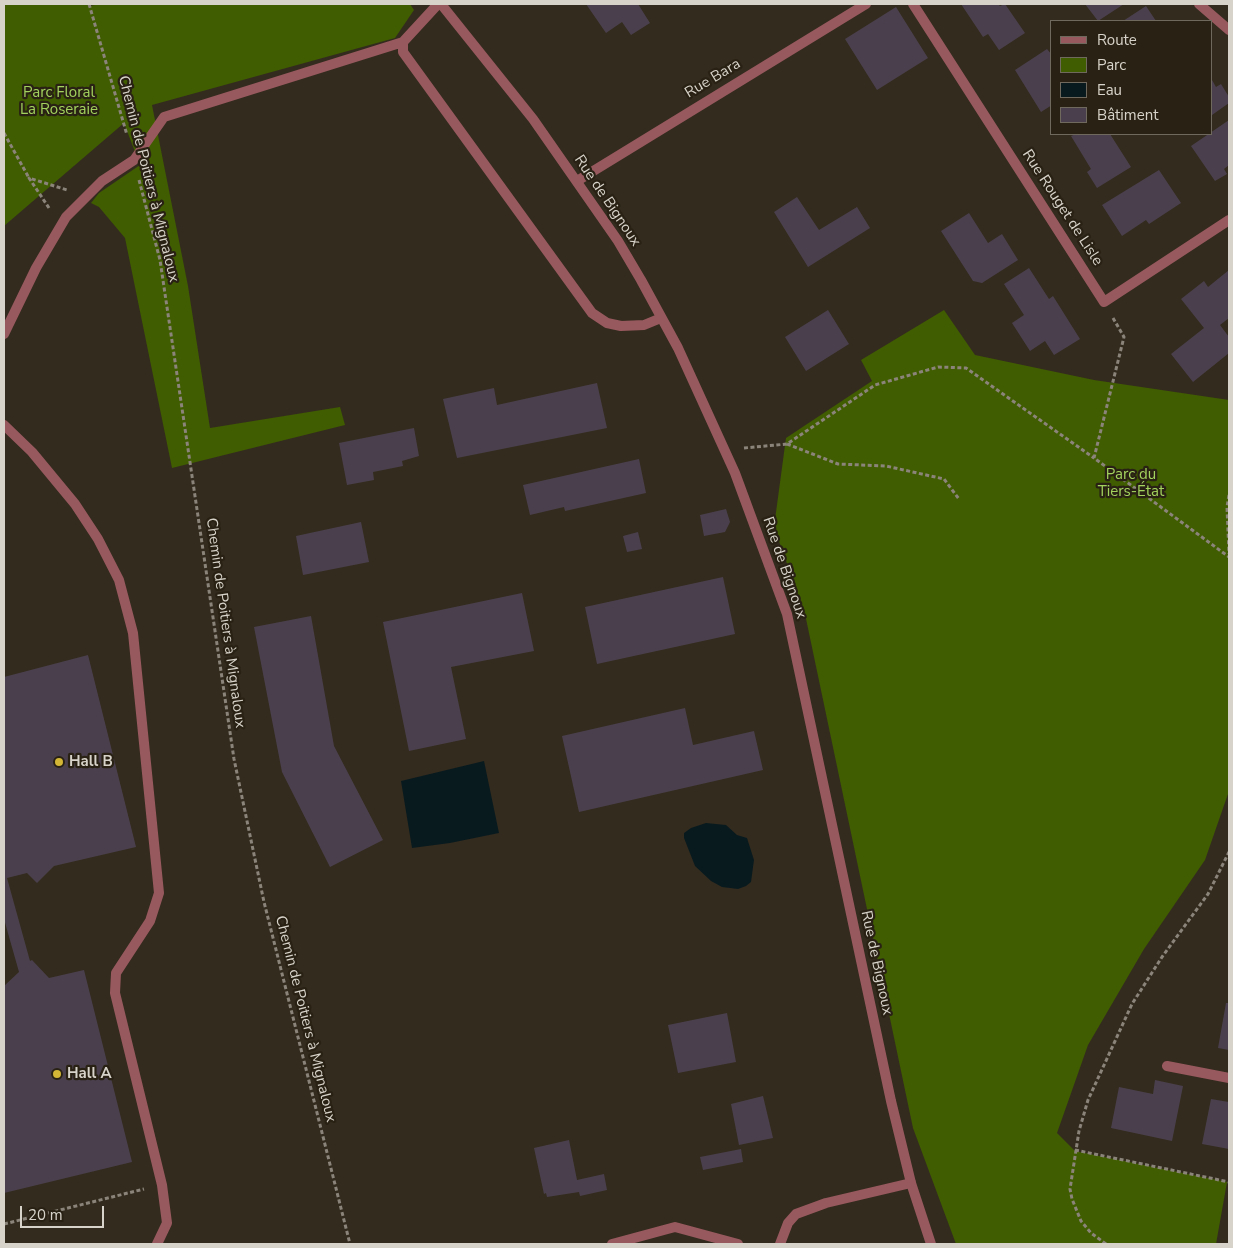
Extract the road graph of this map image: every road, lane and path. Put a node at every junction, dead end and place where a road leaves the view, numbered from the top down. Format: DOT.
graph roads {
  1 [pos="89,4"];
  2 [pos="440,4"];
  3 [pos="866,4"];
  4 [pos="913,4"];
  5 [pos="1199,4"];
  6 [pos="1229,30"];
  7 [pos="403,42"];
  8 [pos="4,133"];
  9 [pos="134,160"];
  10 [pos="29,178"];
  11 [pos="577,180"];
  12 [pos="87,196"];
  13 [pos="47,205"];
  14 [pos="1229,220"];
  15 [pos="1104,302"];
  16 [pos="661,318"];
  17 [pos="4,334"];
  18 [pos="4,426"];
  19 [pos="787,444"];
  20 [pos="725,450"];
  21 [pos="1094,458"];
  22 [pos="1229,494"];
  23 [pos="959,499"];
  24 [pos="1229,556"];
  25 [pos="1229,852"];
  26 [pos="1167,1066"];
  27 [pos="1229,1078"];
  28 [pos="1075,1150"];
  29 [pos="1229,1182"];
  30 [pos="911,1183"];
  31 [pos="162,1185"];
  32 [pos="4,1224"];
  33 [pos="157,1244"];
  34 [pos="350,1244"];
  35 [pos="612,1244"];
  36 [pos="738,1244"];
  37 [pos="780,1244"];
  38 [pos="931,1244"];
  39 [pos="1106,1244"];
  1 -- 9 [label="path, Chemin de Poitiers à Mignaloux"];
  2 -- 7 [label="street"];
  2 -- 11 [label="street, Rue de Bignoux"];
  3 -- 11 [label="street, Rue Bara"];
  4 -- 15 [label="street, Rue Rouget de Lisle"];
  5 -- 6 [label="street"];
  7 -- 9 [label="street"];
  7 -- 16 [label="street"];
  8 -- 10 [label="path"];
  9 -- 12 [label="street"];
  9 -- 34 [label="path, Chemin de Poitiers à Mignaloux"];
  10 -- 12 [label="path"];
  10 -- 13 [label="path"];
  11 -- 16 [label="street, Rue de Bignoux"];
  12 -- 17 [label="street"];
  14 -- 15 [label="street"];
  15 -- 21 [label="path"];
  16 -- 20 [label="street, Rue de Bignoux"];
  18 -- 31 [label="street"];
  19 -- 20 [label="path"];
  19 -- 21 [label="path"];
  19 -- 23 [label="path"];
  20 -- 30 [label="street, Rue de Bignoux"];
  21 -- 24 [label="path"];
  22 -- 24 [label="path"];
  25 -- 28 [label="path"];
  26 -- 27 [label="street"];
  28 -- 29 [label="path"];
  28 -- 39 [label="path"];
  30 -- 37 [label="street"];
  30 -- 38 [label="street, Rue de Bignoux"];
  31 -- 32 [label="path"];
  31 -- 33 [label="street"];
  35 -- 36 [label="street"];
}
